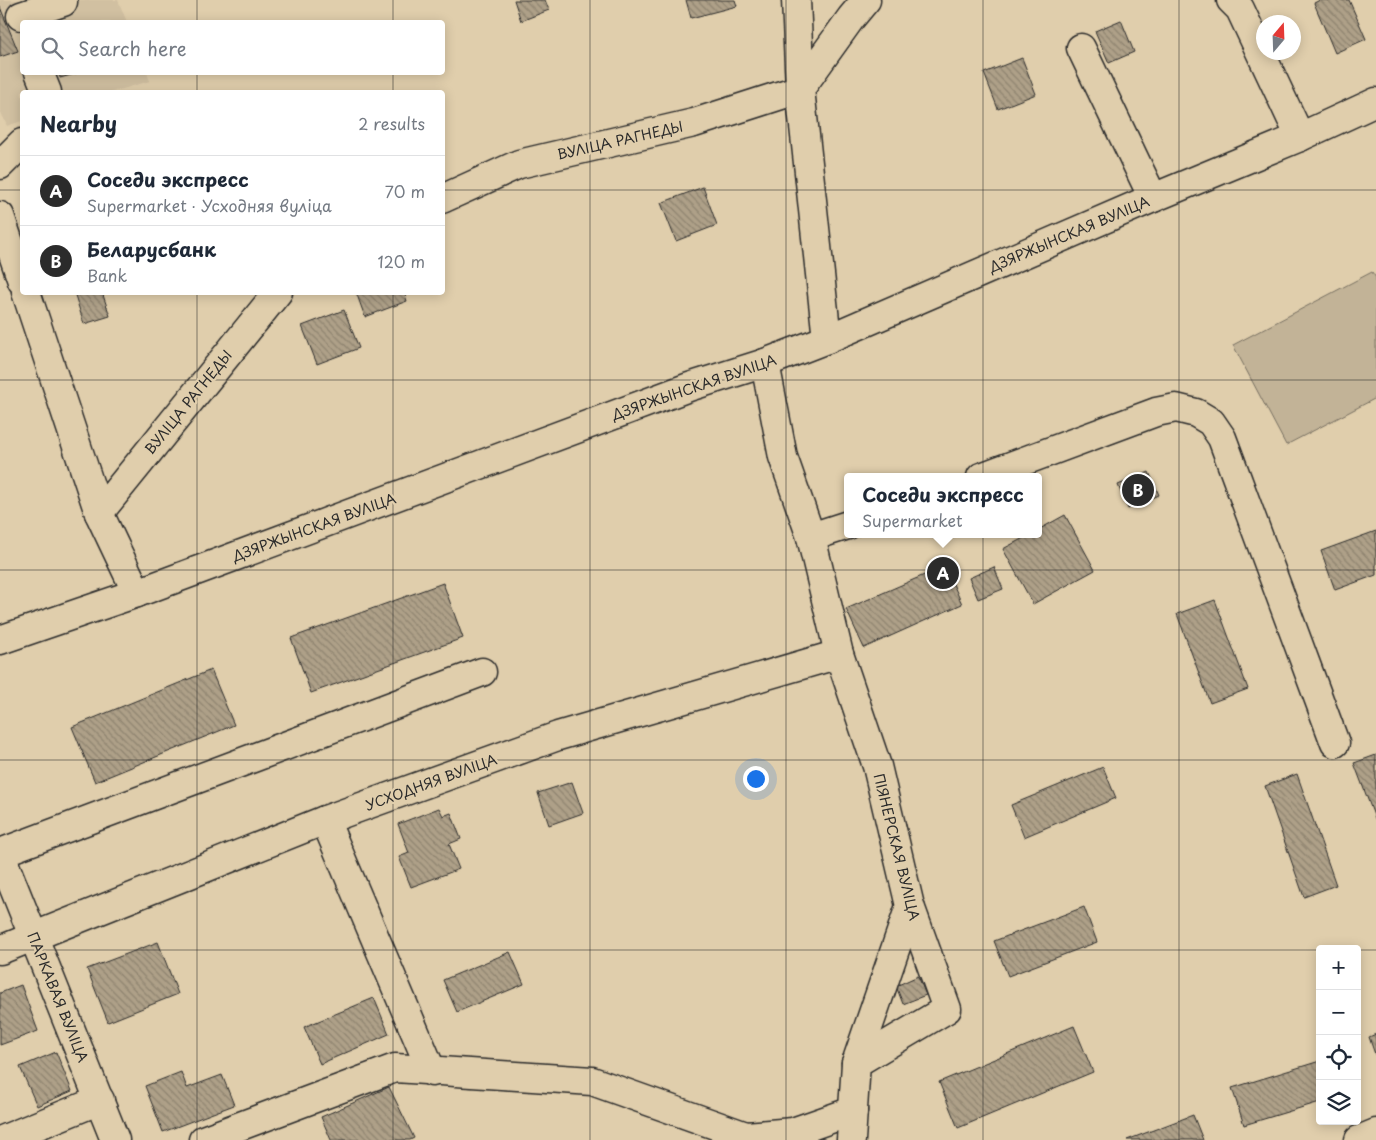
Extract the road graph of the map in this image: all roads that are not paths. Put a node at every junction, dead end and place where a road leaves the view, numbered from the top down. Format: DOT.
graph roads {
  1 [pos="62,0"];
  2 [pos="796,0"];
  3 [pos="866,0"];
  4 [pos="1231,0"];
  5 [pos="19,13"];
  6 [pos="1081,48"];
  7 [pos="40,75"];
  8 [pos="800,89"];
  9 [pos="46,90"];
  10 [pos="1376,102"];
  11 [pos="1300,137"];
  12 [pos="20,145"];
  13 [pos="0,165"];
  14 [pos="445,198"];
  15 [pos="1153,198"];
  16 [pos="0,216"];
  17 [pos="6,253"];
  18 [pos="20,278"];
  19 [pos="27,295"];
  20 [pos="276,295"];
  21 [pos="828,339"];
  22 [pos="766,363"];
  23 [pos="992,473"];
  24 [pos="99,513"];
  25 [pos="844,526"];
  26 [pos="811,536"];
  27 [pos="137,592"];
  28 [pos="0,640"];
  29 [pos="838,654"];
  30 [pos="482,672"];
  31 [pos="1335,743"];
  32 [pos="325,820"];
  33 [pos="0,853"];
  34 [pos="910,906"];
  35 [pos="33,937"];
  36 [pos="0,950"];
  37 [pos="856,1063"];
  38 [pos="432,1072"];
  39 [pos="100,1100"];
  40 [pos="853,1111"];
  41 [pos="1376,1133"];
  42 [pos="746,1138"];
  43 [pos="2,1140"];
  44 [pos="115,1140"];
  45 [pos="203,1140"];
  46 [pos="851,1140"];
  47 [pos="1359,1140"];
  1 -- 5 [label="street"];
  2 -- 8 [label="street"];
  3 -- 8 [label="street"];
  4 -- 11 [label="street"];
  6 -- 15 [label="street"];
  7 -- 9 [label="street"];
  8 -- 14 [label="street, ВУЛІЦА РАГНЕДЫ"];
  8 -- 21 [label="street"];
  10 -- 11 [label="street, ДЗЯРЖЫНСКАЯ ВУЛІЦА"];
  11 -- 15 [label="street, ДЗЯРЖЫНСКАЯ ВУЛІЦА"];
  12 -- 13 [label="street"];
  15 -- 21 [label="street, ДЗЯРЖЫНСКАЯ ВУЛІЦА"];
  16 -- 17 [label="street"];
  17 -- 18 [label="street"];
  19 -- 24 [label="street"];
  20 -- 24 [label="street, ВУЛІЦА РАГНЕДЫ"];
  21 -- 22 [label="street, ДЗЯРЖЫНСКАЯ ВУЛІЦА"];
  22 -- 26 [label="street, ПІЯНЕРСКАЯ ВУЛІЦА"];
  22 -- 27 [label="street, ДЗЯРЖЫНСКАЯ ВУЛІЦА"];
  23 -- 31 [label="street"];
  24 -- 27 [label="street"];
  25 -- 26 [label="street"];
  26 -- 29 [label="street, ПІЯНЕРСКАЯ ВУЛІЦА"];
  27 -- 28 [label="street, ДЗЯРЖЫНСКАЯ ВУЛІЦА"];
  29 -- 32 [label="street, УСХОДНЯЯ ВУЛІЦА"];
  29 -- 34 [label="street, ПІЯНЕРСКАЯ ВУЛІЦА"];
  30 -- 33 [label="street"];
  32 -- 35 [label="street, УСХОДНЯЯ ВУЛІЦА"];
  32 -- 38 [label="street"];
  33 -- 35 [label="street, ПАРКАВАЯ ВУЛІЦА"];
  34 -- 37 [label="street"];
  34 -- 37 [label="street, ПІЯНЕРСКАЯ ВУЛІЦА"];
  35 -- 36 [label="street, УСХОДНЯЯ ВУЛІЦА"];
  35 -- 39 [label="street, ПАРКАВАЯ ВУЛІЦА"];
  37 -- 40 [label="street"];
  38 -- 42 [label="street"];
  38 -- 45 [label="street"];
  39 -- 43 [label="street"];
  39 -- 44 [label="street, ПАРКАВАЯ ВУЛІЦА"];
  40 -- 42 [label="street"];
  40 -- 46 [label="street"];
  41 -- 47 [label="street"];
}
